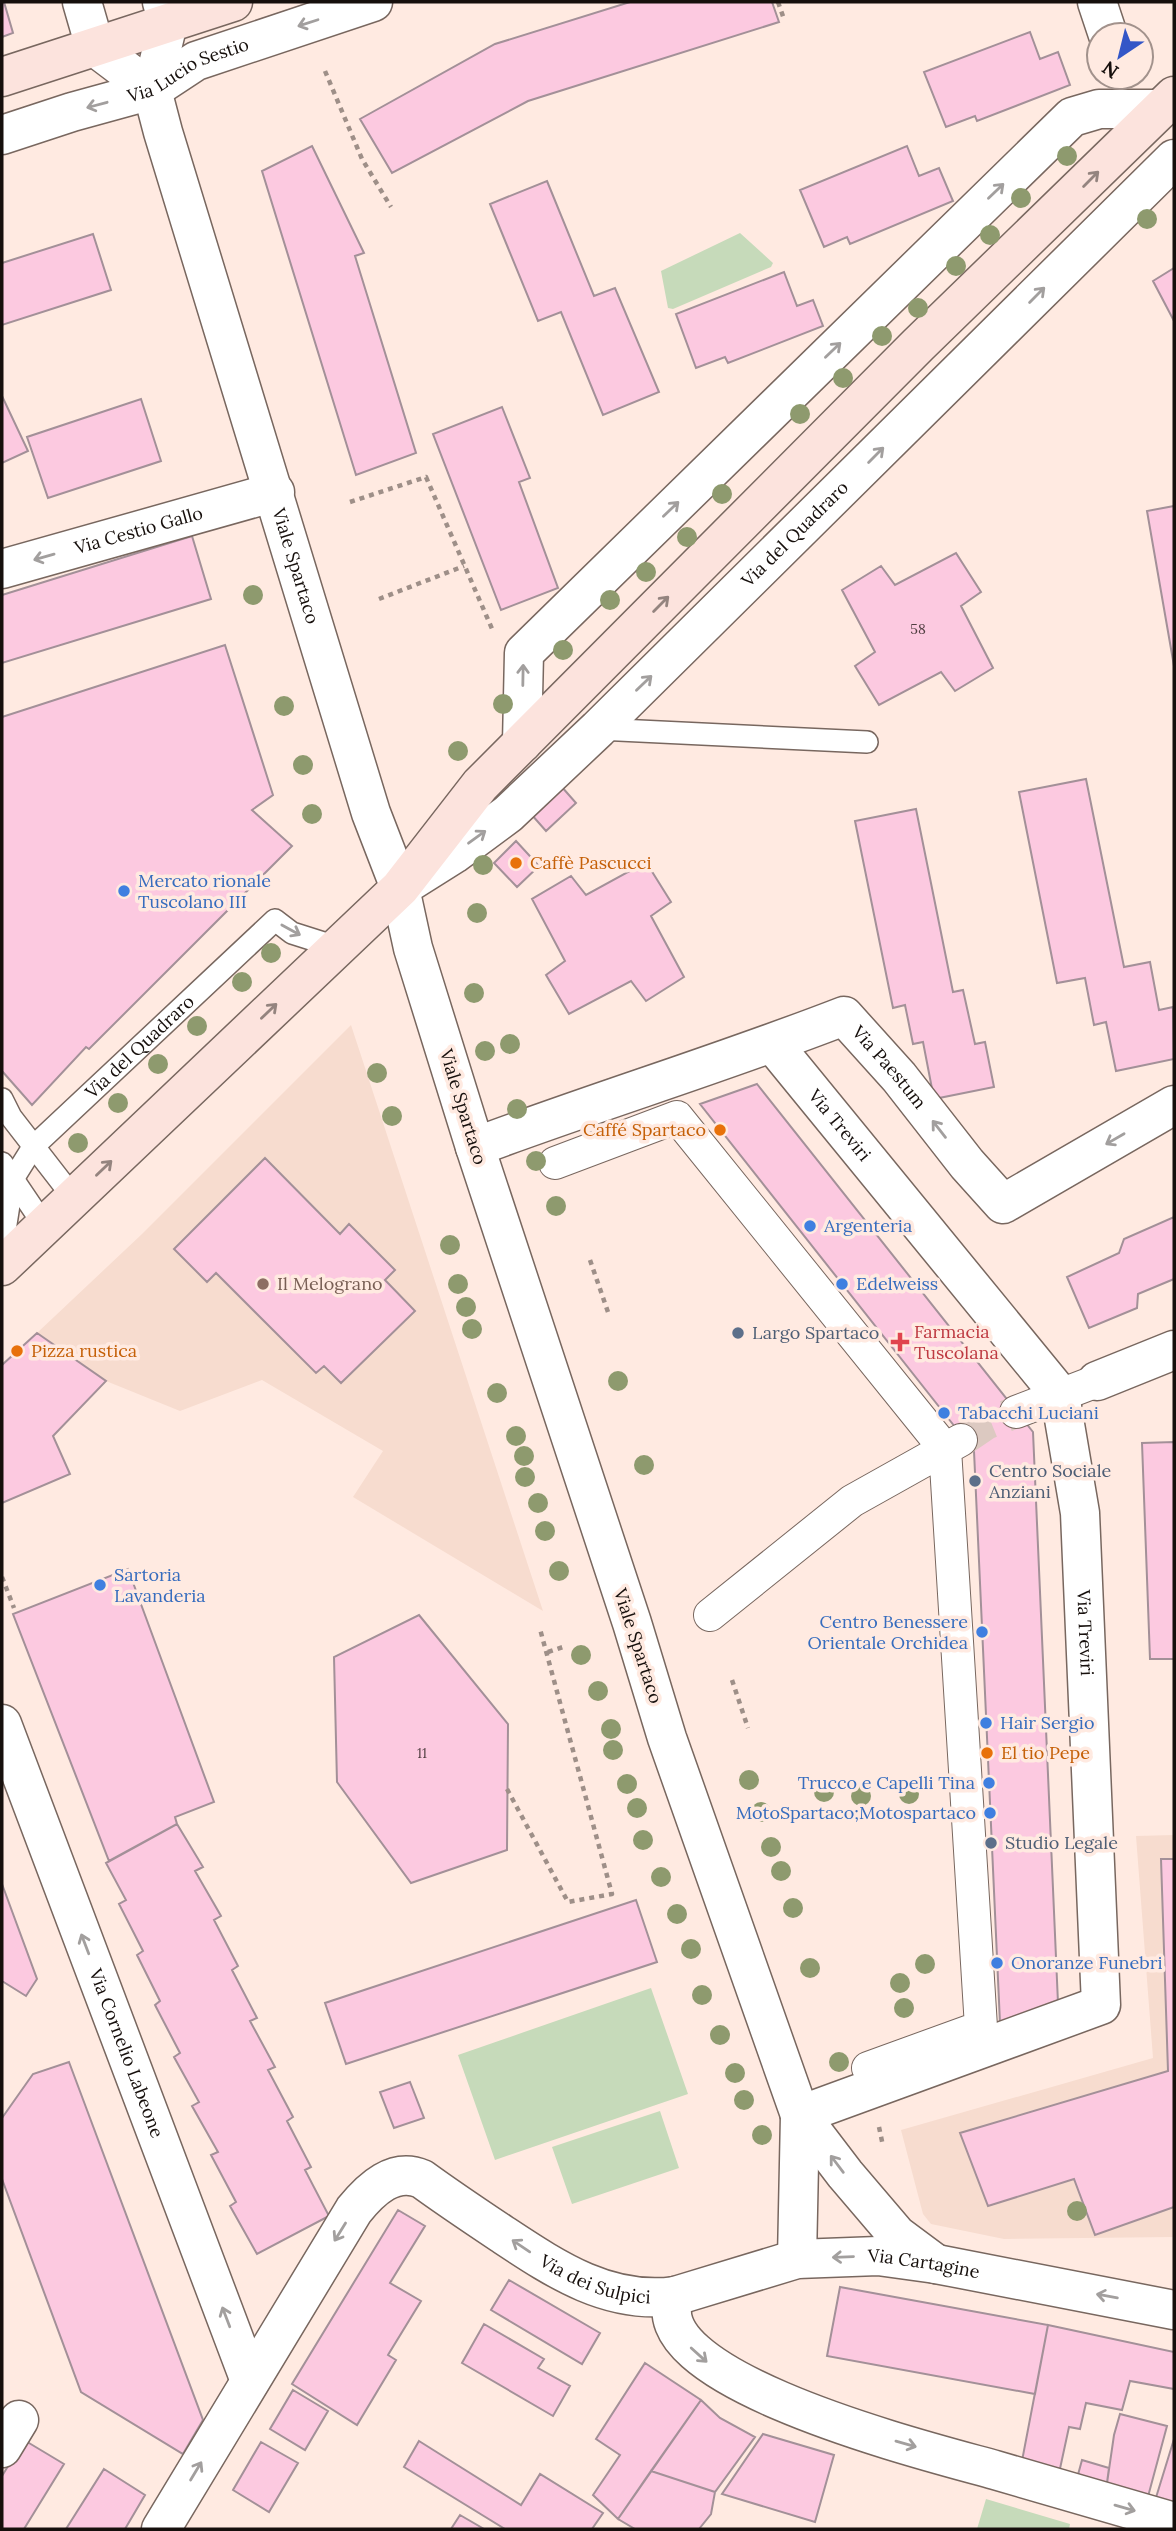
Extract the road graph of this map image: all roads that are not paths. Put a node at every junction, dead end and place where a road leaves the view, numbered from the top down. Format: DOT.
graph roads {
  1 [pos="82,2"];
  2 [pos="373,2"];
  3 [pos="1097,2"];
  4 [pos="227,4"];
  5 [pos="165,12"];
  6 [pos="1103,21"];
  7 [pos="265,37"];
  8 [pos="96,47"];
  9 [pos="2,77"];
  10 [pos="152,90"];
  11 [pos="1133,91"];
  12 [pos="1170,108"];
  13 [pos="2,135"];
  14 [pos="1174,159"];
  15 [pos="918,345"];
  16 [pos="913,418"];
  17 [pos="275,492"];
  18 [pos="761,504"];
  19 [pos="825,506"];
  20 [pos="2,569"];
  21 [pos="598,729"];
  22 [pos="867,742"];
  23 [pos="522,743"];
  24 [pos="400,888"];
  25 [pos="336,947"];
  26 [pos="773,1044"];
  27 [pos="2,1098"];
  28 [pos="1174,1105"];
  29 [pos="33,1147"];
  30 [pos="475,1147"];
  31 [pos="555,1163"];
  32 [pos="8,1171"];
  33 [pos="73,1197"];
  34 [pos="44,1225"];
  35 [pos="2,1250"];
  36 [pos="2,1266"];
  37 [pos="1174,1350"];
  38 [pos="1097,1381"];
  39 [pos="1060,1395"];
  40 [pos="1017,1412"];
  41 [pos="954,1444"];
  42 [pos="710,1615"];
  43 [pos="2,1724"];
  44 [pos="867,2068"];
  45 [pos="800,2115"];
  46 [pos="797,2259"];
  47 [pos="936,2264"];
  48 [pos="675,2296"];
  49 [pos="1174,2310"];
  50 [pos="250,2381"];
  51 [pos="1174,2522"];
  52 [pos="161,2529"];
  1 -- 8 [label="street"];
  2 -- 7 [label="street, Via Lucio Sestio, one-way"];
  3 -- 6 [label="street"];
  4 -- 5 [label="main road"];
  4 -- 7 [label="street"];
  5 -- 8 [label="main road"];
  5 -- 10 [label="street"];
  7 -- 10 [label="street, Via Lucio Sestio"];
  8 -- 9 [label="main road"];
  8 -- 10 [label="street"];
  10 -- 13 [label="street, Via Lucio Sestio, one-way"];
  10 -- 17 [label="street, Viale Spartaco"];
  11 -- 12 [label="street"];
  15 -- 12 [label="main road, Via del Quadraro, one-way"];
  23 -- 12 [label="street, one-way"];
  16 -- 14 [label="street, Via del Quadraro, one-way"];
  15 -- 16 [label="street"];
  15 -- 18 [label="main road, Via del Quadraro"];
  19 -- 16 [label="street, Via del Quadraro, one-way"];
  17 -- 20 [label="street, Via Cestio Gallo, one-way"];
  17 -- 24 [label="street, Viale Spartaco"];
  18 -- 19 [label="street"];
  23 -- 18 [label="main road, Via del Quadraro, one-way"];
  21 -- 19 [label="street, Via del Quadraro, one-way"];
  21 -- 22 [label="lane"];
  24 -- 21 [label="street, Via del Quadraro, one-way"];
  23 -- 24 [label="main road, Via del Quadraro"];
  24 -- 25 [label="main road, Via del Quadraro"];
  24 -- 30 [label="street, Viale Spartaco"];
  29 -- 25 [label="lane, Via del Quadraro, one-way"];
  33 -- 25 [label="main road, Via del Quadraro, one-way"];
  28 -- 26 [label="street, Via Paestum, one-way"];
  26 -- 30 [label="street, Via Paestum"];
  26 -- 39 [label="street, Via Treviri"];
  27 -- 29 [label="lane"];
  29 -- 32 [label="lane, Via del Quadraro"];
  29 -- 33 [label="lane"];
  30 -- 45 [label="street, Viale Spartaco"];
  31 -- 41 [label="street"];
  32 -- 34 [label="lane"];
  32 -- 35 [label="lane, Via del Quadraro"];
  33 -- 34 [label="main road, Via del Quadraro"];
  34 -- 36 [label="main road, Via del Quadraro"];
  37 -- 38 [label="street"];
  38 -- 39 [label="street"];
  39 -- 40 [label="street"];
  39 -- 45 [label="street, Via Treviri"];
  41 -- 42 [label="street"];
  41 -- 44 [label="street"];
  50 -- 43 [label="street, Via Cornelio Labeone, one-way"];
  45 -- 46 [label="street"];
  47 -- 45 [label="street, one-way"];
  47 -- 46 [label="street, Via Cartagine, one-way"];
  46 -- 48 [label="street, Via Cartagine"];
  49 -- 47 [label="street, Via Cartagine, one-way"];
  48 -- 50 [label="street, Via dei Sulpici, one-way"];
  48 -- 51 [label="street, Via dei Sulpici, one-way"];
  52 -- 50 [label="street, Via dei Sulpici, one-way"];
}
